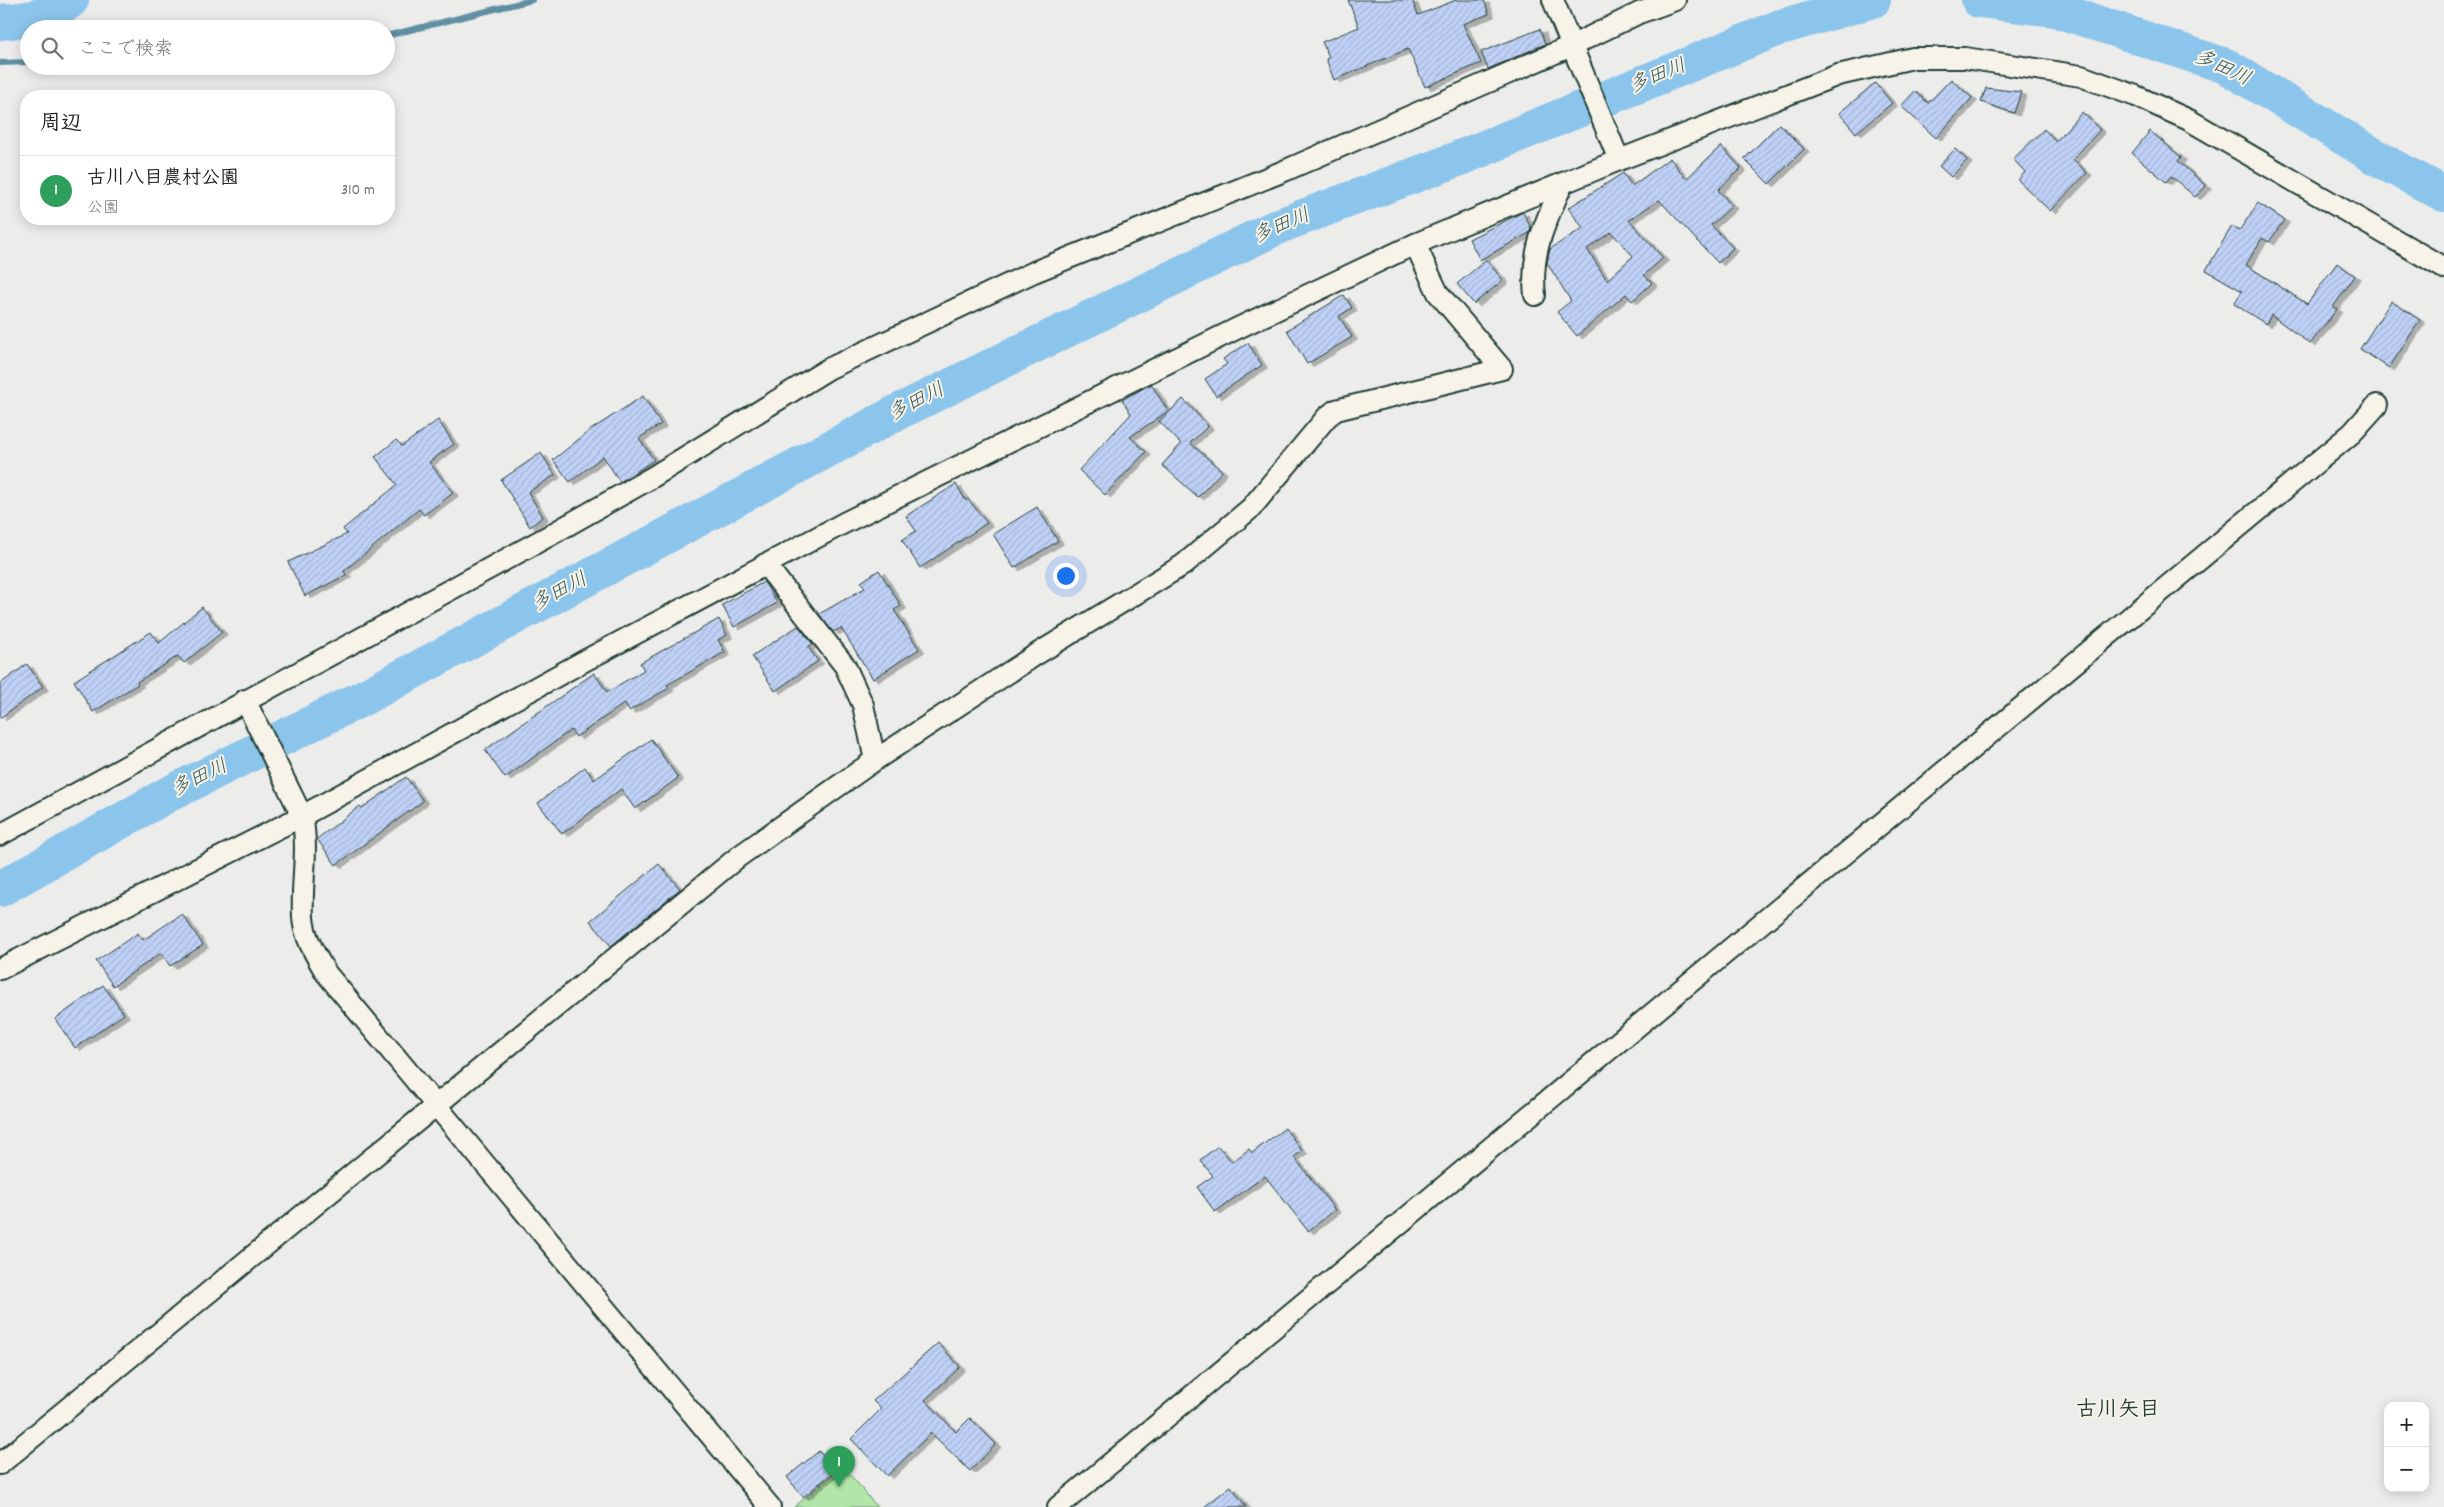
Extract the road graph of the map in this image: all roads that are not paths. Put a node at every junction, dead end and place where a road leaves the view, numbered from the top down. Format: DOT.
graph roads {
  1 [pos="1553,0"];
  2 [pos="1675,0"];
  3 [pos="1572,50"];
  4 [pos="1616,153"];
  5 [pos="1564,183"];
  6 [pos="1415,244"];
  7 [pos="2444,268"];
  8 [pos="1535,295"];
  9 [pos="2377,405"];
  10 [pos="765,564"];
  11 [pos="247,706"];
  12 [pos="875,760"];
  13 [pos="300,810"];
  14 [pos="4,831"];
  15 [pos="0,969"];
  16 [pos="436,1107"];
  17 [pos="0,1464"];
  18 [pos="770,1507"];
  19 [pos="1058,1507"];
  1 -- 3 [label="street"];
  2 -- 3 [label="street"];
  3 -- 4 [label="street"];
  3 -- 11 [label="street"];
  4 -- 5 [label="street"];
  4 -- 7 [label="street"];
  5 -- 6 [label="street"];
  5 -- 8 [label="street"];
  6 -- 10 [label="street"];
  6 -- 12 [label="street"];
  9 -- 19 [label="street"];
  10 -- 12 [label="street"];
  10 -- 13 [label="street"];
  11 -- 13 [label="street"];
  11 -- 14 [label="street"];
  12 -- 16 [label="street"];
  13 -- 15 [label="street"];
  13 -- 16 [label="street"];
  16 -- 17 [label="street"];
  16 -- 18 [label="street"];
}
